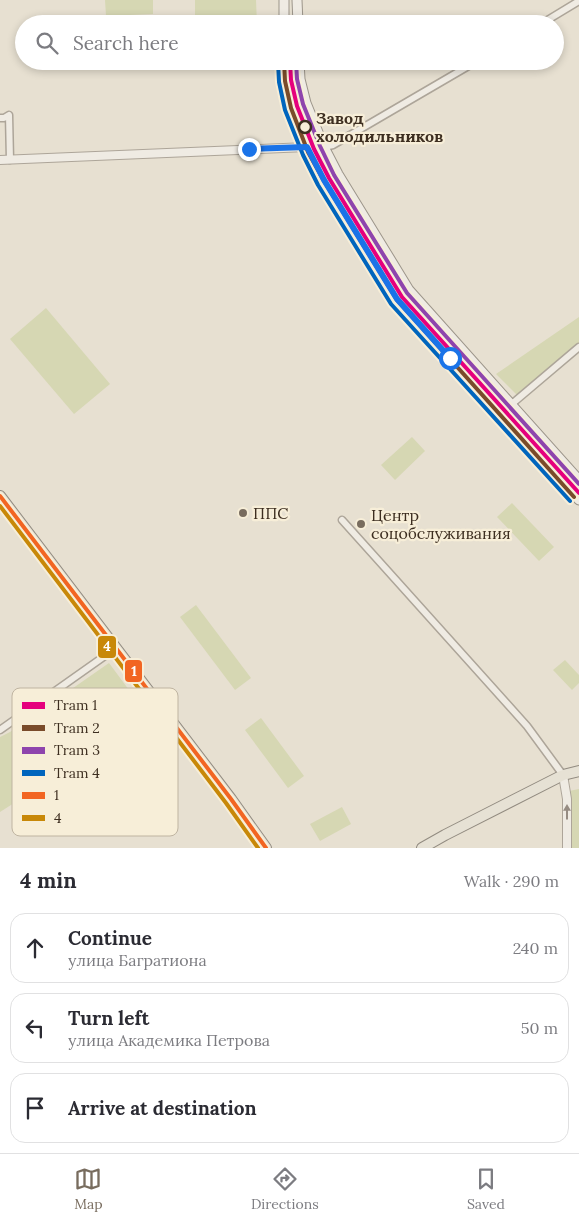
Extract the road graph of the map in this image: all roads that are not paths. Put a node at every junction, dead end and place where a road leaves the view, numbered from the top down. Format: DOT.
graph roads {
  1 [pos="284,0"];
  2 [pos="297,0"];
  3 [pos="579,1"];
  4 [pos="284,15"];
  5 [pos="298,15"];
  6 [pos="556,15"];
  7 [pos="285,70"];
  8 [pos="300,70"];
  9 [pos="462,70"];
  10 [pos="0,118"];
  11 [pos="307,147"];
  12 [pos="324,147"];
  13 [pos="0,160"];
  14 [pos="10,160"];
  15 [pos="579,347"];
  16 [pos="511,403"];
  17 [pos="500,414"];
  18 [pos="579,480"];
  19 [pos="0,496"];
  20 [pos="579,500"];
  21 [pos="342,520"];
  22 [pos="116,648"];
  23 [pos="59,688"];
  24 [pos="146,688"];
  25 [pos="12,722"];
  26 [pos="0,730"];
  27 [pos="178,730"];
  28 [pos="579,771"];
  29 [pos="563,776"];
  30 [pos="266,848"];
  31 [pos="422,848"];
  32 [pos="567,848"];
  1 -- 4 [label="main road"];
  2 -- 5 [label="main road"];
  3 -- 6 [label="street"];
  7 -- 11 [label="main road"];
  8 -- 12 [label="main road"];
  9 -- 12 [label="street"];
  10 -- 14 [label="street"];
  11 -- 12 [label="street"];
  11 -- 14 [label="street"];
  11 -- 17 [label="main road"];
  12 -- 16 [label="main road"];
  13 -- 14 [label="street"];
  15 -- 16 [label="street"];
  16 -- 17 [label="street"];
  16 -- 18 [label="main road"];
  17 -- 20 [label="main road"];
  19 -- 22 [label="main road"];
  21 -- 29 [label="street"];
  22 -- 23 [label="street"];
  22 -- 24 [label="main road"];
  25 -- 26 [label="street"];
  27 -- 30 [label="main road"];
  28 -- 29 [label="main road"];
  29 -- 31 [label="main road"];
  32 -- 29 [label="street, one-way"];
}
